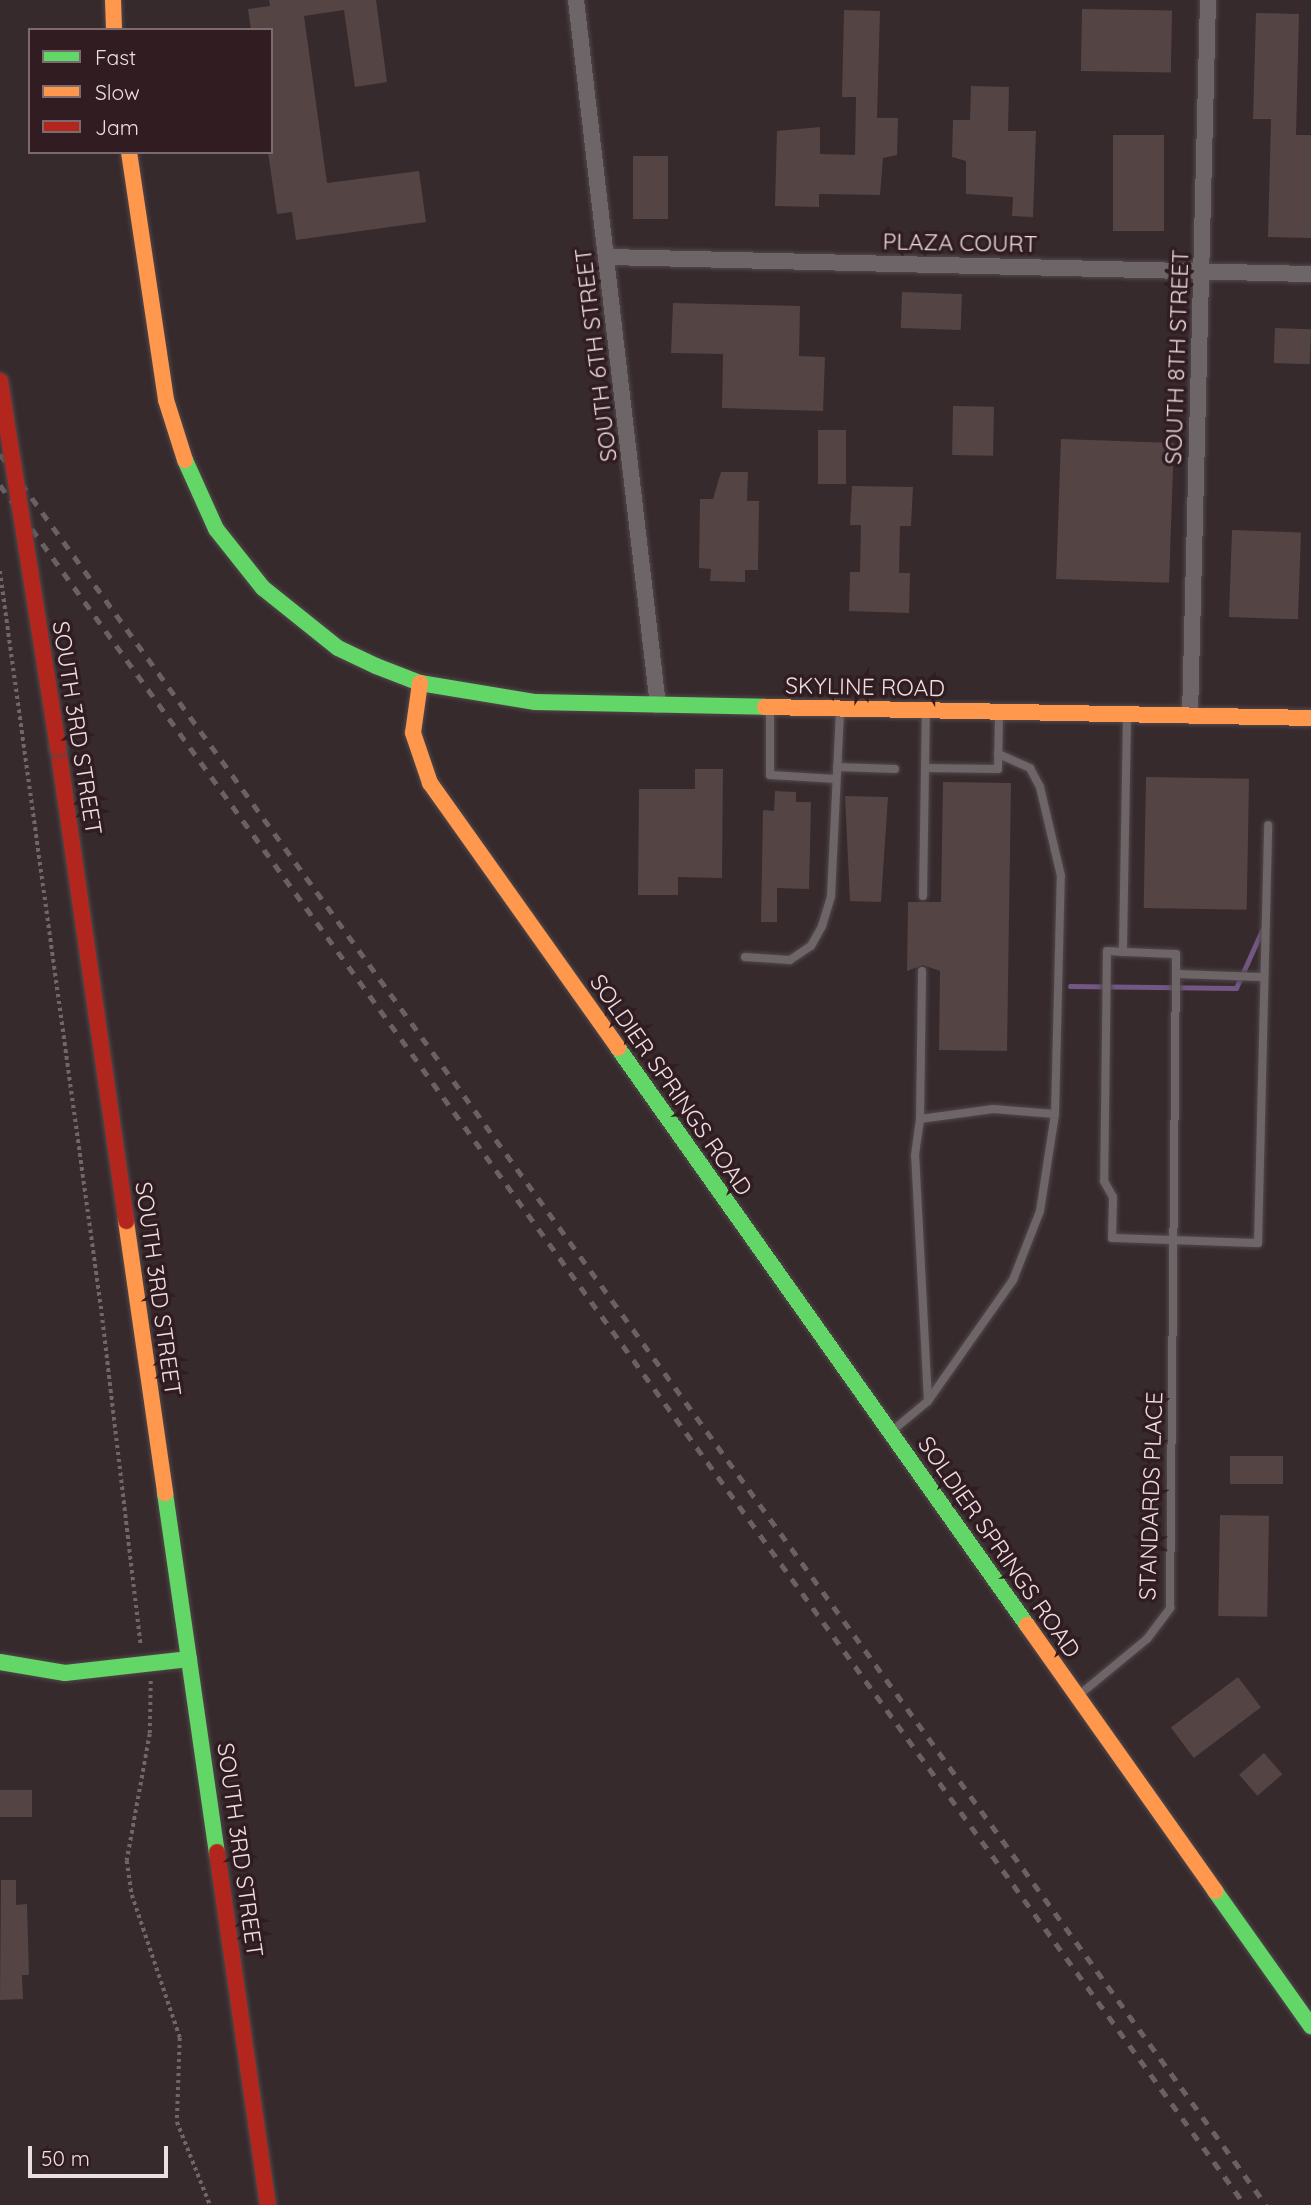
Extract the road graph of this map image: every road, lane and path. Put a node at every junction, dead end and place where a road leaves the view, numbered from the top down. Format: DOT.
graph roads {
  1 [pos="113,0"];
  2 [pos="576,0"];
  3 [pos="1208,0"];
  4 [pos="114,28"];
  5 [pos="129,154"];
  6 [pos="608,257"];
  7 [pos="1203,272"];
  8 [pos="1311,274"];
  9 [pos="0,380"];
  10 [pos="0,571"];
  11 [pos="420,683"];
  12 [pos="658,705"];
  13 [pos="770,708"];
  14 [pos="840,709"];
  15 [pos="926,710"];
  16 [pos="999,712"];
  17 [pos="1127,715"];
  18 [pos="1190,716"];
  19 [pos="1311,718"];
  20 [pos="998,754"];
  21 [pos="837,767"];
  22 [pos="926,768"];
  23 [pos="895,769"];
  24 [pos="836,779"];
  25 [pos="1268,825"];
  26 [pos="923,896"];
  27 [pos="1123,952"];
  28 [pos="745,957"];
  29 [pos="922,971"];
  30 [pos="1176,974"];
  31 [pos="1262,977"];
  32 [pos="1055,1114"];
  33 [pos="920,1119"];
  34 [pos="1176,1240"];
  35 [pos="928,1401"];
  36 [pos="890,1432"];
  37 [pos="189,1660"];
  38 [pos="0,1662"];
  39 [pos="151,1665"];
  40 [pos="1077,1696"];
  41 [pos="1311,2026"];
  42 [pos="210,2205"];
  43 [pos="268,2205"];
  1 -- 4 [label="main road"];
  2 -- 6 [label="street, SOUTH 6TH STREET"];
  3 -- 7 [label="street, SOUTH 8TH STREET"];
  5 -- 11 [label="main road"];
  6 -- 7 [label="street, PLAZA COURT"];
  6 -- 12 [label="street, SOUTH 6TH STREET"];
  7 -- 8 [label="street, PLAZA COURT"];
  7 -- 18 [label="street, SOUTH 8TH STREET"];
  9 -- 37 [label="main road, SOUTH 3RD STREET, bridge"];
  10 -- 39 [label="path"];
  11 -- 12 [label="main road, SKYLINE ROAD"];
  11 -- 36 [label="main road, SOLDIER SPRINGS ROAD"];
  12 -- 13 [label="main road, SKYLINE ROAD"];
  13 -- 14 [label="main road, SKYLINE ROAD"];
  13 -- 24 [label="lane"];
  14 -- 15 [label="main road, SKYLINE ROAD"];
  14 -- 21 [label="lane"];
  15 -- 16 [label="main road, SKYLINE ROAD"];
  15 -- 22 [label="lane"];
  16 -- 17 [label="main road, SKYLINE ROAD"];
  16 -- 20 [label="lane"];
  17 -- 18 [label="main road, SKYLINE ROAD"];
  17 -- 27 [label="lane"];
  18 -- 19 [label="main road, SKYLINE ROAD"];
  20 -- 22 [label="lane"];
  20 -- 32 [label="lane"];
  21 -- 23 [label="lane"];
  21 -- 24 [label="lane"];
  22 -- 26 [label="lane"];
  24 -- 28 [label="lane"];
  25 -- 31 [label="lane"];
  27 -- 30 [label="lane"];
  27 -- 34 [label="lane"];
  29 -- 33 [label="lane"];
  30 -- 31 [label="lane"];
  30 -- 34 [label="lane, STANDARDS PLACE"];
  31 -- 34 [label="lane"];
  32 -- 33 [label="lane"];
  32 -- 35 [label="lane"];
  33 -- 35 [label="lane"];
  34 -- 40 [label="lane, STANDARDS PLACE"];
  35 -- 36 [label="lane"];
  36 -- 40 [label="main road, SOLDIER SPRINGS ROAD"];
  37 -- 39 [label="main road"];
  37 -- 43 [label="main road, SOUTH 3RD STREET"];
  38 -- 39 [label="main road"];
  39 -- 42 [label="path"];
  40 -- 41 [label="main road, SOLDIER SPRINGS ROAD"];
}
